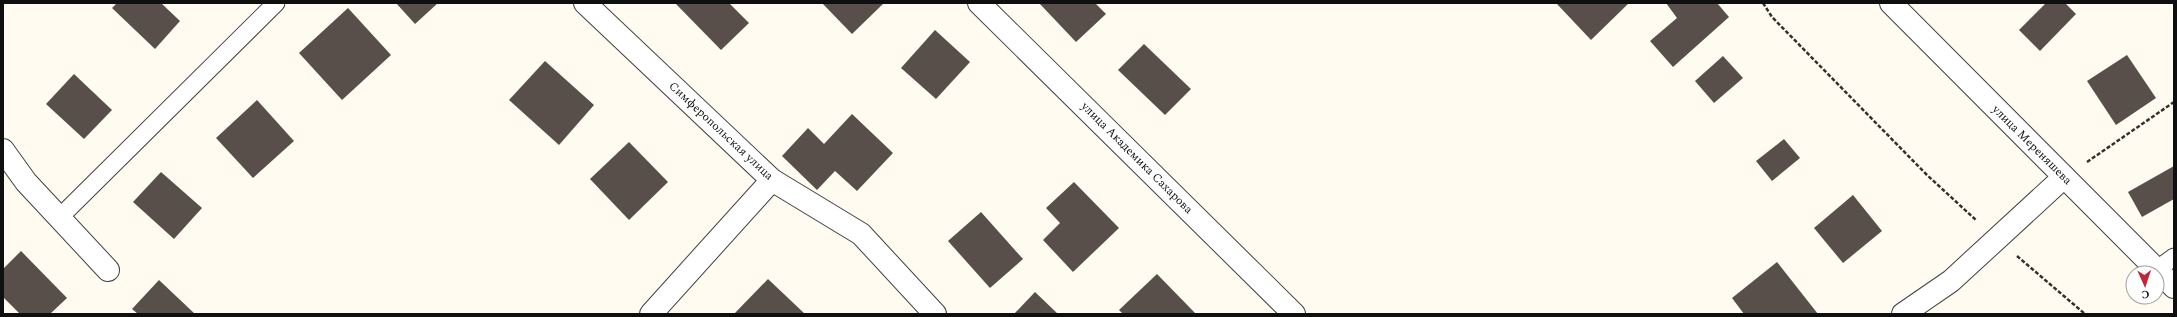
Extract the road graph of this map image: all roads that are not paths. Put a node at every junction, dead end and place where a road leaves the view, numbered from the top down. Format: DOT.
graph roads {
  1 [pos="276,3"];
  2 [pos="585,3"];
  3 [pos="979,3"];
  4 [pos="1891,3"];
  5 [pos="3,150"];
  6 [pos="2064,177"];
  7 [pos="772,180"];
  8 [pos="59,218"];
  9 [pos="2174,257"];
  10 [pos="2151,265"];
  11 [pos="2163,265"];
  12 [pos="108,270"];
  13 [pos="2165,278"];
  14 [pos="2174,286"];
  15 [pos="651,314"];
  16 [pos="935,314"];
  17 [pos="1294,314"];
  18 [pos="1903,314"];
  1 -- 8 [label="lane"];
  2 -- 7 [label="street, Симферопольская улица"];
  3 -- 17 [label="street, улица Академика Сахарова"];
  4 -- 6 [label="street, улица Мереняшева"];
  5 -- 8 [label="street"];
  6 -- 10 [label="street, улица Мереняшева"];
  6 -- 18 [label="street"];
  7 -- 15 [label="street"];
  7 -- 16 [label="street, Симферопольская улица"];
  8 -- 12 [label="street"];
  9 -- 11 [label="lane"];
  13 -- 14 [label="street, улица Мереняшева"];
}
